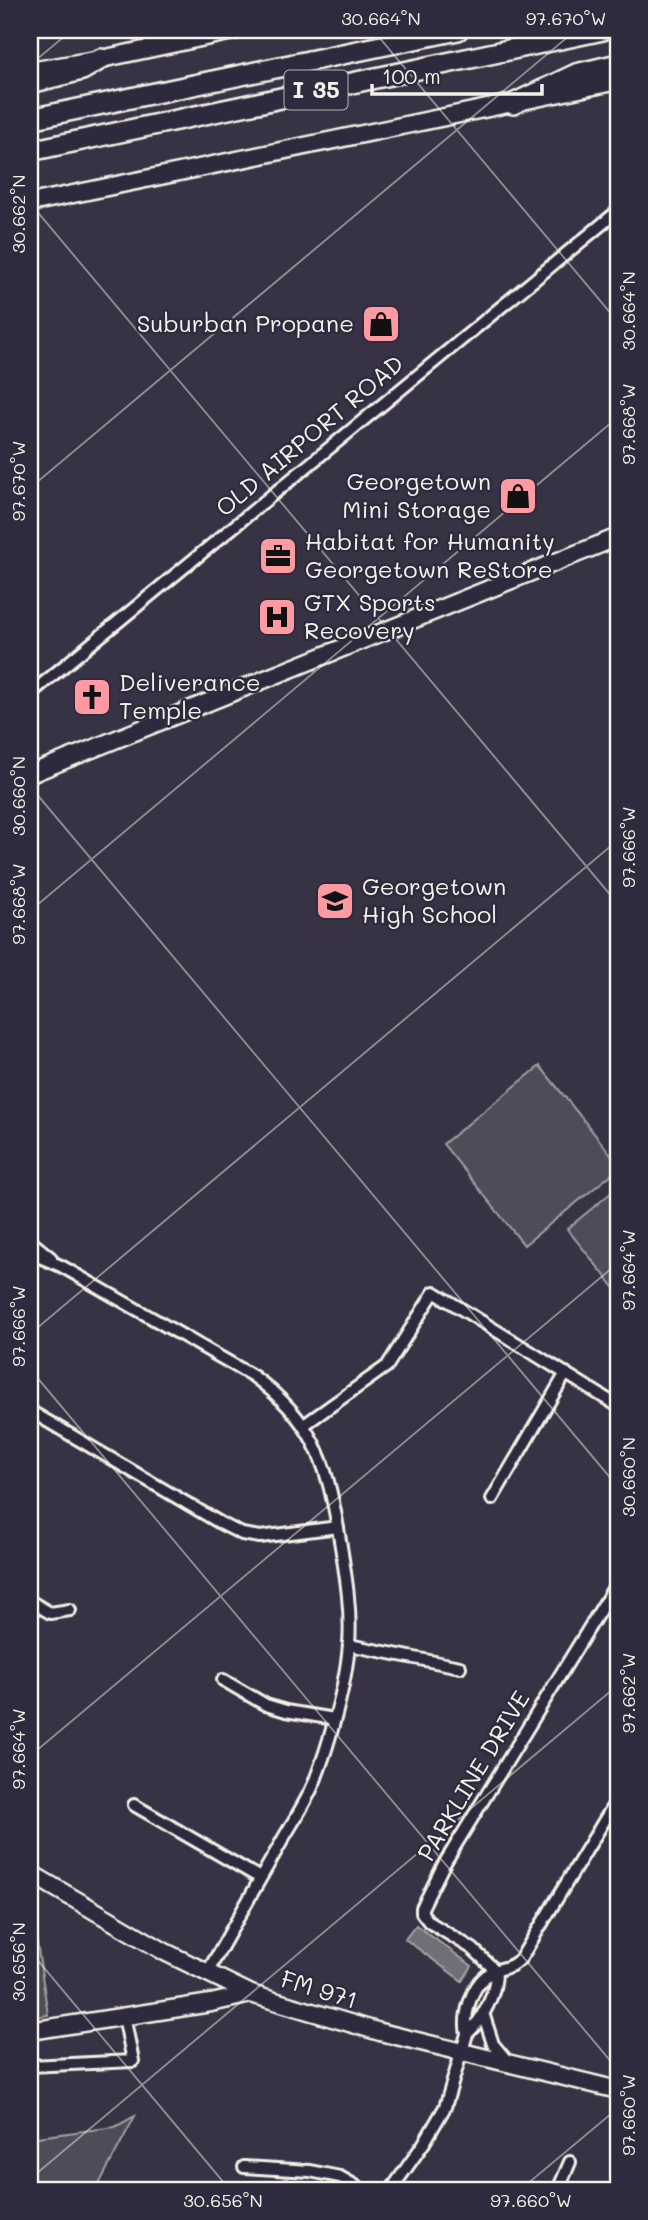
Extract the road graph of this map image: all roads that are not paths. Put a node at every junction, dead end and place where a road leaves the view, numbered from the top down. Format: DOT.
graph roads {
  1 [pos="238,30"];
  2 [pos="458,30"];
  3 [pos="603,30"];
  4 [pos="101,59"];
  5 [pos="618,64"];
  6 [pos="30,71"];
  7 [pos="618,81"];
  8 [pos="30,83"];
  9 [pos="513,104"];
  10 [pos="30,119"];
  11 [pos="30,151"];
  12 [pos="30,203"];
  13 [pos="618,211"];
  14 [pos="618,537"];
  15 [pos="30,694"];
  16 [pos="30,774"];
  17 [pos="30,1241"];
  18 [pos="30,1253"];
  19 [pos="61,1266"];
  20 [pos="566,1373"];
  21 [pos="618,1406"];
  22 [pos="30,1411"];
  23 [pos="304,1425"];
  24 [pos="492,1499"];
  25 [pos="338,1527"];
  26 [pos="618,1581"];
  27 [pos="30,1601"];
  28 [pos="70,1609"];
  29 [pos="349,1645"];
  30 [pos="460,1667"];
  31 [pos="223,1679"];
  32 [pos="334,1719"];
  33 [pos="618,1798"];
  34 [pos="134,1805"];
  35 [pos="30,1873"];
  36 [pos="260,1878"];
  37 [pos="496,1971"];
  38 [pos="207,1973"];
  39 [pos="251,1994"];
  40 [pos="484,2013"];
  41 [pos="124,2016"];
  42 [pos="30,2031"];
  43 [pos="467,2034"];
  44 [pos="462,2052"];
  45 [pos="510,2064"];
  46 [pos="30,2066"];
  47 [pos="618,2090"];
  48 [pos="570,2162"];
  49 [pos="244,2168"];
  50 [pos="363,2190"];
  51 [pos="391,2190"];
  52 [pos="558,2190"];
  1 -- 4 [label="main road"];
  2 -- 10 [label="highway, I 35"];
  3 -- 11 [label="highway, I 35"];
  4 -- 6 [label="main road"];
  4 -- 8 [label="highway"];
  5 -- 9 [label="highway"];
  7 -- 9 [label="main road"];
  9 -- 12 [label="main road"];
  13 -- 15 [label="street, OLD AIRPORT ROAD"];
  14 -- 16 [label="main road"];
  17 -- 19 [label="street"];
  18 -- 19 [label="street"];
  19 -- 23 [label="street"];
  20 -- 21 [label="street"];
  20 -- 23 [label="street"];
  20 -- 24 [label="street"];
  22 -- 25 [label="street"];
  23 -- 25 [label="street"];
  25 -- 29 [label="street"];
  26 -- 37 [label="street, PARKLINE DRIVE"];
  27 -- 28 [label="street"];
  29 -- 30 [label="street"];
  29 -- 32 [label="street"];
  31 -- 32 [label="street"];
  32 -- 36 [label="street"];
  33 -- 37 [label="street"];
  34 -- 36 [label="street"];
  35 -- 38 [label="main road, FM 971 / FM 971"];
  36 -- 38 [label="street"];
  37 -- 40 [label="street"];
  37 -- 43 [label="street"];
  38 -- 39 [label="main road, FM 971 / FM 971"];
  39 -- 41 [label="main road"];
  39 -- 44 [label="main road, FM 971 / FM 971"];
  40 -- 43 [label="street"];
  40 -- 45 [label="street"];
  41 -- 42 [label="main road"];
  41 -- 46 [label="street"];
  43 -- 44 [label="street"];
  44 -- 45 [label="main road, FM 971 / FM 971"];
  44 -- 51 [label="street"];
  45 -- 47 [label="main road, FM 971 / FM 971"];
  48 -- 52 [label="street"];
  49 -- 50 [label="street"];
}
